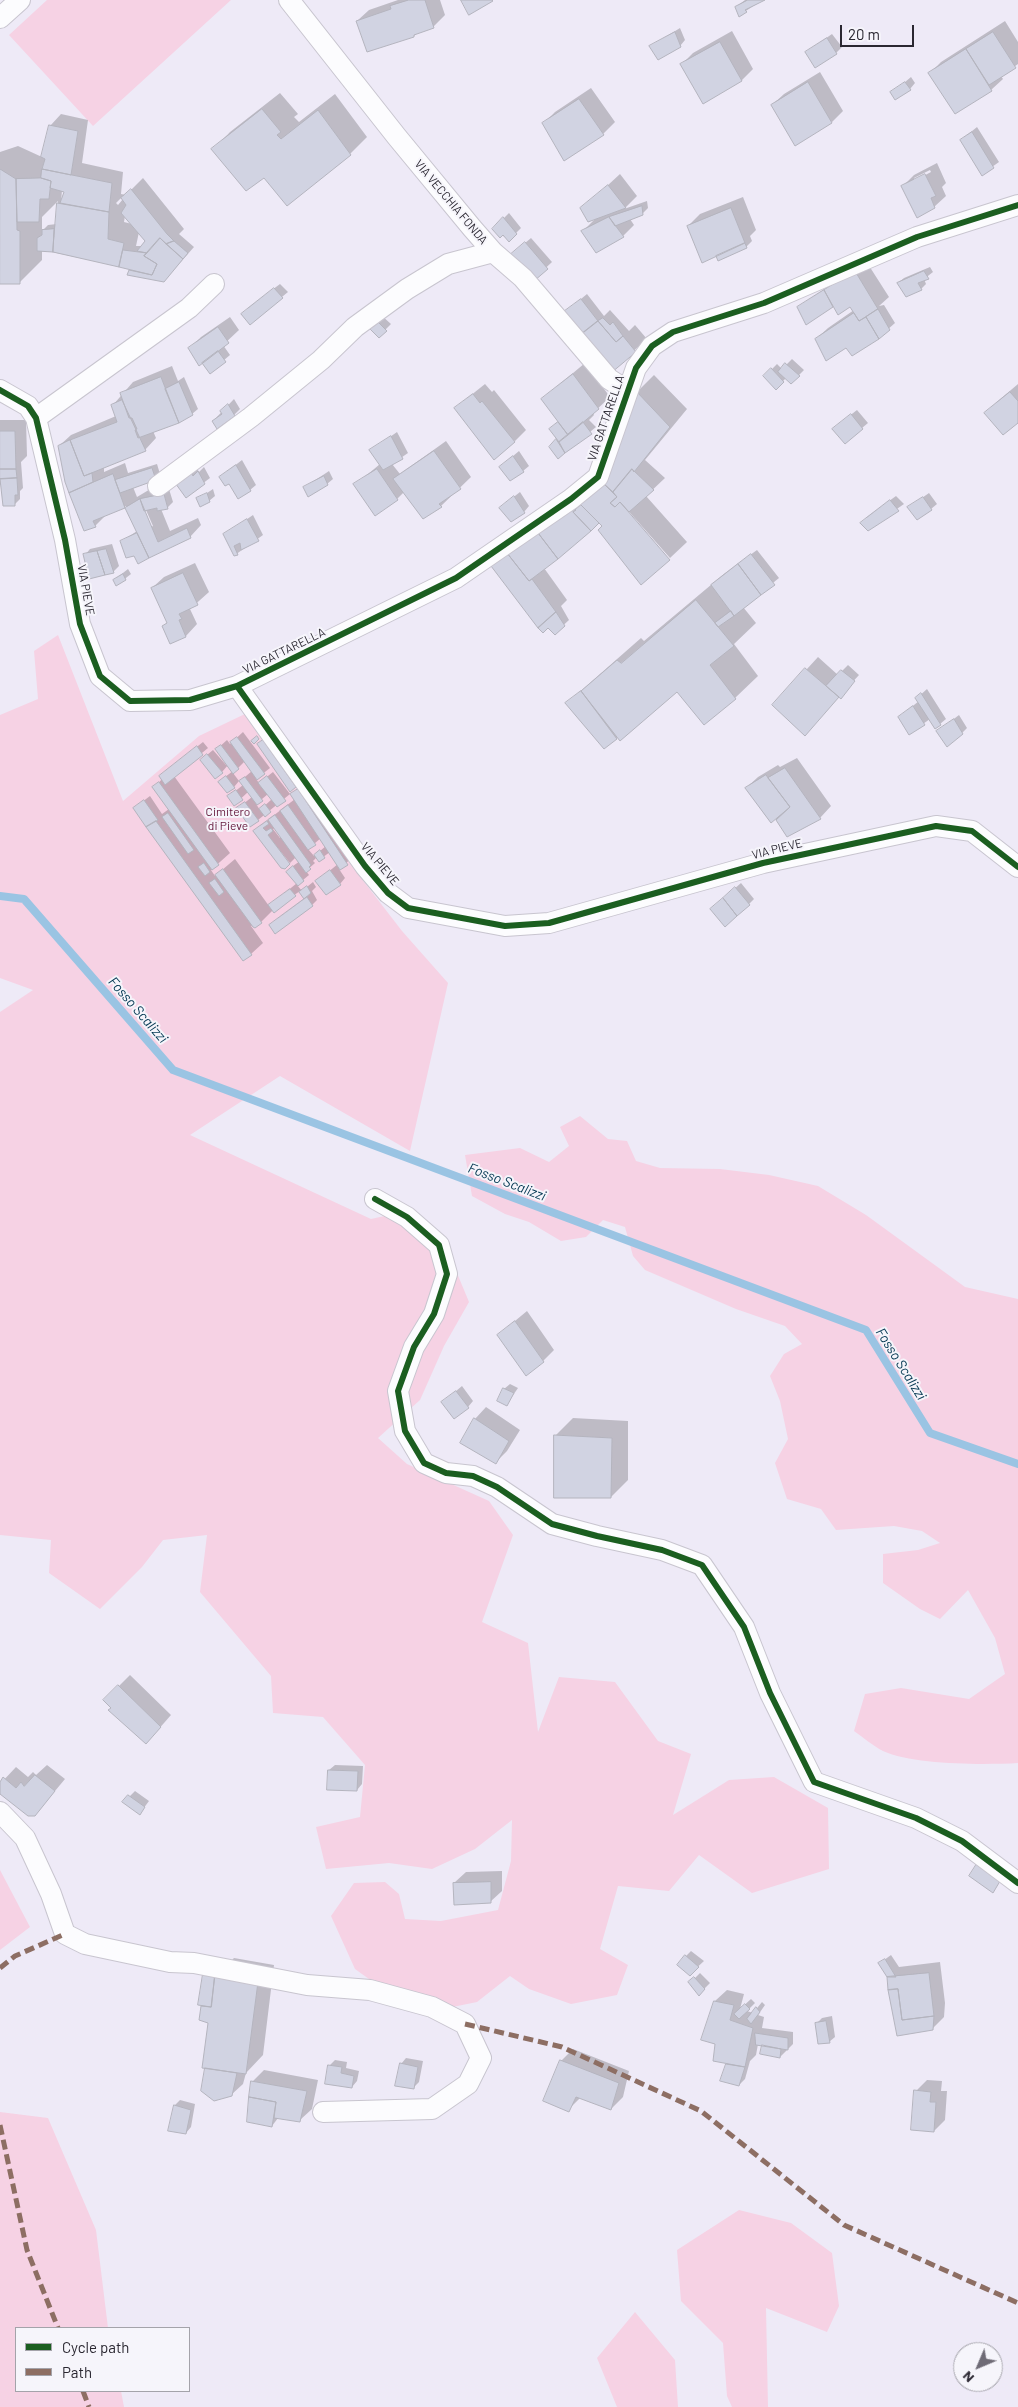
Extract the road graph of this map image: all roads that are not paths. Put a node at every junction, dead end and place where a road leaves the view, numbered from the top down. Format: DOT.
graph roads {
  1 [pos="20,0"];
  2 [pos="289,0"];
  3 [pos="0,18"];
  4 [pos="1018,205"];
  5 [pos="493,252"];
  6 [pos="214,284"];
  7 [pos="0,390"];
  8 [pos="626,390"];
  9 [pos="36,418"];
  10 [pos="158,486"];
  11 [pos="237,686"];
  12 [pos="1018,867"];
  13 [pos="375,1199"];
  14 [pos="0,1812"];
  15 [pos="1018,1883"];
  16 [pos="324,2112"];
  1 -- 3 [label="street"];
  2 -- 5 [label="street, VIA VECCHIA FONDA"];
  4 -- 8 [label="street, VIA GATTARELLA"];
  5 -- 8 [label="street, VIA VECCHIA FONDA"];
  5 -- 10 [label="street"];
  6 -- 9 [label="street"];
  7 -- 9 [label="street"];
  8 -- 11 [label="street, VIA GATTARELLA"];
  9 -- 11 [label="street, VIA PIEVE"];
  11 -- 12 [label="street, VIA PIEVE"];
  13 -- 15 [label="street"];
  14 -- 16 [label="street"];
}
